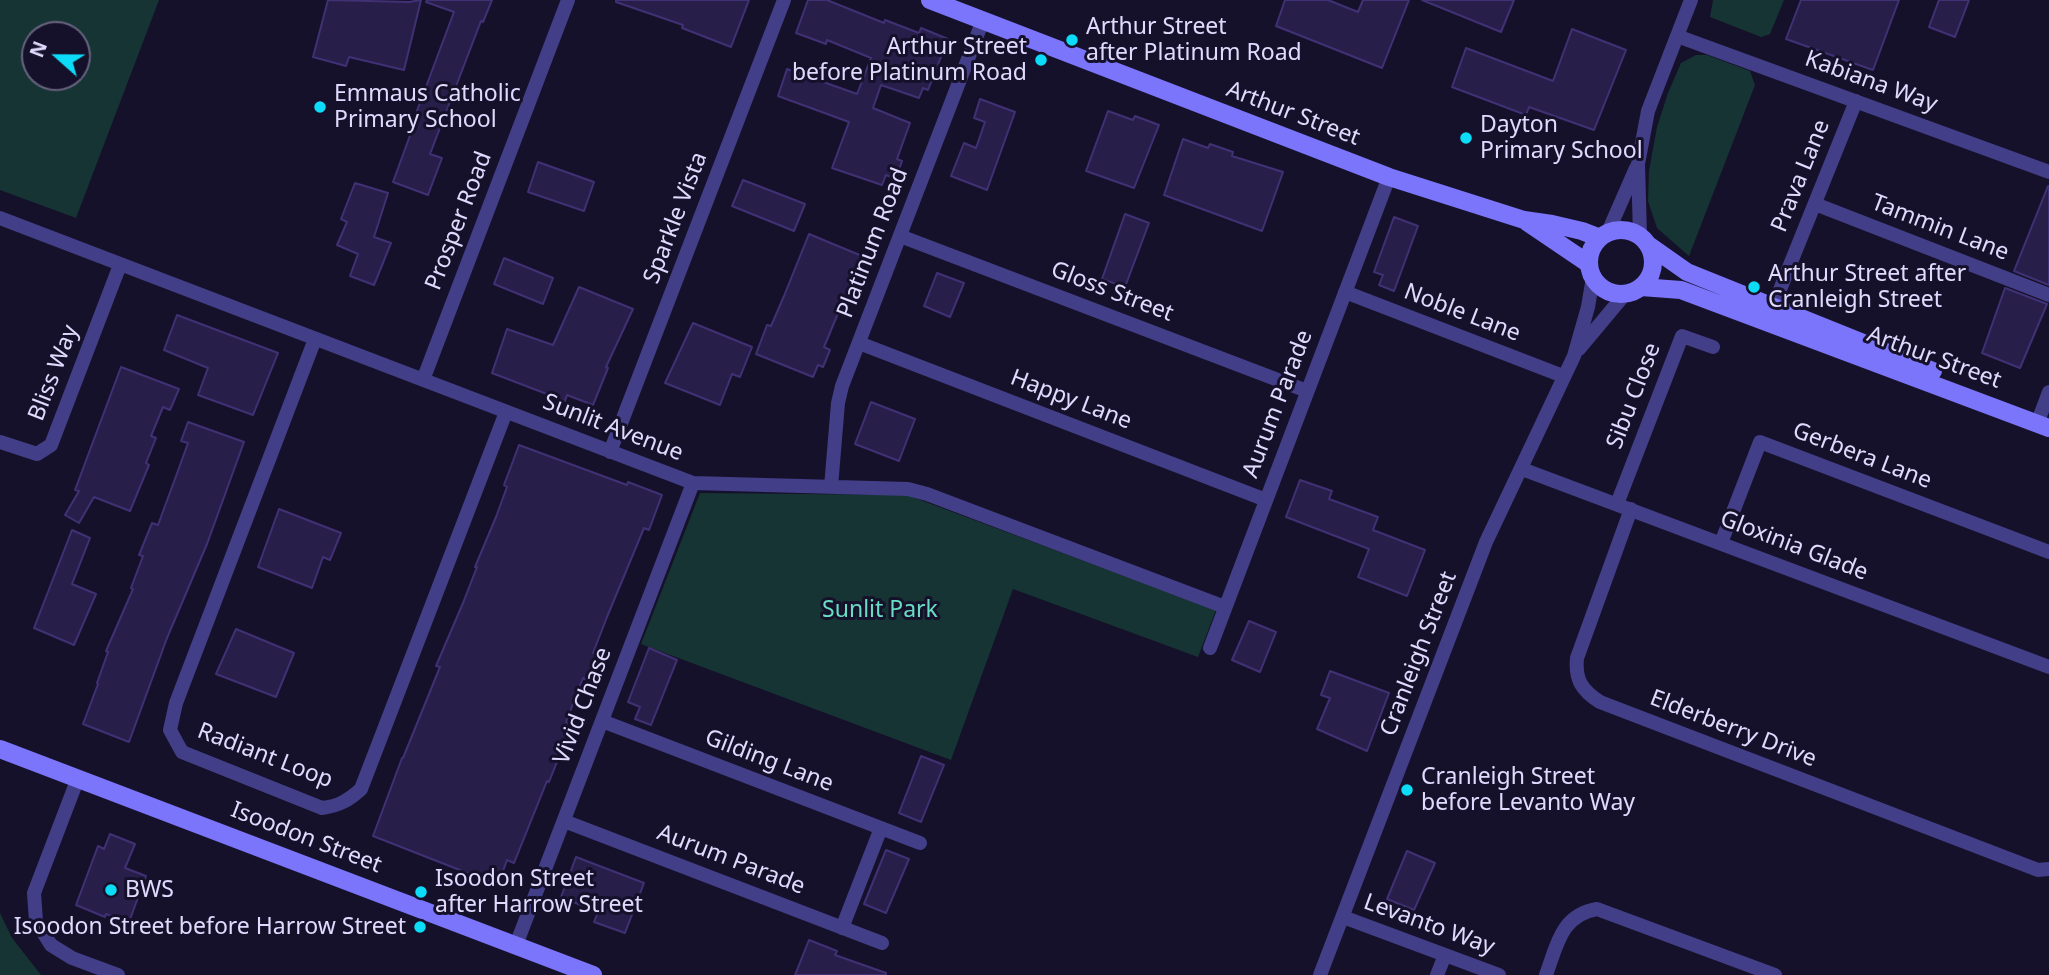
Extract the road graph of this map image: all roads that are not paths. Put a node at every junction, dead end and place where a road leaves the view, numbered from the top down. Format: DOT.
graph roads {
  1 [pos="568,0"];
  2 [pos="784,0"];
  3 [pos="930,0"];
  4 [pos="1691,0"];
  5 [pos="983,20"];
  6 [pos="1677,36"];
  7 [pos="1856,101"];
  8 [pos="1638,164"];
  9 [pos="2049,172"];
  10 [pos="1389,177"];
  11 [pos="1815,204"];
  12 [pos="0,218"];
  13 [pos="1524,220"];
  14 [pos="1604,235"];
  15 [pos="900,236"];
  16 [pos="1645,241"];
  17 [pos="120,265"];
  18 [pos="1591,270"];
  19 [pos="1633,290"];
  20 [pos="1345,292"];
  21 [pos="2049,295"];
  22 [pos="1773,307"];
  23 [pos="315,339"];
  24 [pos="859,343"];
  25 [pos="1713,347"];
  26 [pos="1574,356"];
  27 [pos="1563,376"];
  28 [pos="423,380"];
  29 [pos="1307,391"];
  30 [pos="2049,393"];
  31 [pos="506,412"];
  32 [pos="2010,413"];
  33 [pos="2043,426"];
  34 [pos="0,442"];
  35 [pos="610,452"];
  36 [pos="1522,469"];
  37 [pos="693,483"];
  38 [pos="831,487"];
  39 [pos="1266,499"];
  40 [pos="1624,506"];
  41 [pos="1721,542"];
  42 [pos="2049,552"];
  43 [pos="1225,607"];
  44 [pos="1210,648"];
  45 [pos="2049,667"];
  46 [pos="602,721"];
  47 [pos="0,749"];
  48 [pos="78,778"];
  49 [pos="564,821"];
  50 [pos="881,828"];
  51 [pos="920,843"];
  52 [pos="2049,869"];
  53 [pos="1343,917"];
  54 [pos="842,928"];
  55 [pos="882,943"];
  56 [pos="516,944"];
  57 [pos="1445,955"];
  58 [pos="118,975"];
  59 [pos="593,975"];
  60 [pos="1320,975"];
  61 [pos="1437,975"];
  62 [pos="1499,975"];
  63 [pos="1546,975"];
  64 [pos="1774,975"];
  1 -- 28 [label="street, Prosper Road"];
  2 -- 35 [label="street, Sparkle Vista"];
  3 -- 5 [label="street, Arthur Street"];
  4 -- 6 [label="street"];
  5 -- 10 [label="street, Arthur Street"];
  5 -- 15 [label="street, Platinum Road"];
  6 -- 7 [label="street, Kabiana Way"];
  6 -- 8 [label="street"];
  7 -- 9 [label="street, Kabiana Way"];
  7 -- 11 [label="street, Prava Lane"];
  8 -- 14 [label="street"];
  8 -- 16 [label="street"];
  10 -- 13 [label="street, Arthur Street"];
  10 -- 20 [label="street, Aurum Parade"];
  11 -- 21 [label="street, Tammin Lane"];
  11 -- 22 [label="street, Prava Lane"];
  12 -- 17 [label="street, Sunlit Avenue"];
  13 -- 14 [label="street, Arthur Street"];
  13 -- 18 [label="street, Arthur Street"];
  14 -- 16 [label="street"];
  14 -- 18 [label="street"];
  15 -- 24 [label="street, Platinum Road"];
  15 -- 29 [label="street, Gloss Street"];
  16 -- 19 [label="street"];
  16 -- 22 [label="street, Arthur Street"];
  17 -- 23 [label="street, Sunlit Avenue"];
  17 -- 34 [label="street, Bliss Way"];
  18 -- 19 [label="street"];
  18 -- 26 [label="street, Cranleigh Street"];
  19 -- 26 [label="street, Cranleigh Street"];
  19 -- 32 [label="street, Arthur Street"];
  20 -- 27 [label="street, Noble Lane"];
  20 -- 29 [label="street, Aurum Parade"];
  22 -- 32 [label="street, Arthur Street"];
  23 -- 28 [label="street, Sunlit Avenue"];
  23 -- 31 [label="street, Radiant Loop"];
  24 -- 38 [label="street, Platinum Road"];
  24 -- 39 [label="street, Happy Lane"];
  25 -- 40 [label="street, Sibu Close"];
  26 -- 27 [label="street, Cranleigh Street"];
  27 -- 36 [label="street, Cranleigh Street"];
  28 -- 31 [label="street, Sunlit Avenue"];
  29 -- 39 [label="street, Aurum Parade"];
  30 -- 33 [label="street"];
  31 -- 35 [label="street, Sunlit Avenue"];
  32 -- 33 [label="street, Arthur Street"];
  35 -- 37 [label="street, Sunlit Avenue"];
  36 -- 40 [label="street, Gloxinia Glade"];
  36 -- 53 [label="street, Cranleigh Street"];
  37 -- 38 [label="street, Sunlit Avenue"];
  37 -- 46 [label="street, Vivid Chase"];
  38 -- 43 [label="street, Sunlit Avenue"];
  39 -- 43 [label="street, Aurum Parade"];
  40 -- 41 [label="street, Gloxinia Glade"];
  40 -- 52 [label="street, Elderberry Drive"];
  41 -- 42 [label="street, Gerbera Lane"];
  41 -- 45 [label="street, Gloxinia Glade"];
  43 -- 44 [label="street, Aurum Parade"];
  46 -- 49 [label="street, Vivid Chase"];
  46 -- 50 [label="street, Gilding Lane"];
  47 -- 48 [label="street, Isoodon Street"];
  48 -- 56 [label="street, Isoodon Street"];
  48 -- 58 [label="street"];
  49 -- 54 [label="street, Aurum Parade"];
  49 -- 56 [label="street, Vivid Chase"];
  50 -- 51 [label="street, Gilding Lane"];
  50 -- 54 [label="street"];
  53 -- 57 [label="street, Levanto Way"];
  53 -- 60 [label="street, Cranleigh Street"];
  54 -- 55 [label="street, Aurum Parade"];
  56 -- 59 [label="street, Isoodon Street"];
  57 -- 61 [label="street"];
  57 -- 62 [label="street, Levanto Way"];
  63 -- 64 [label="street"];
}
